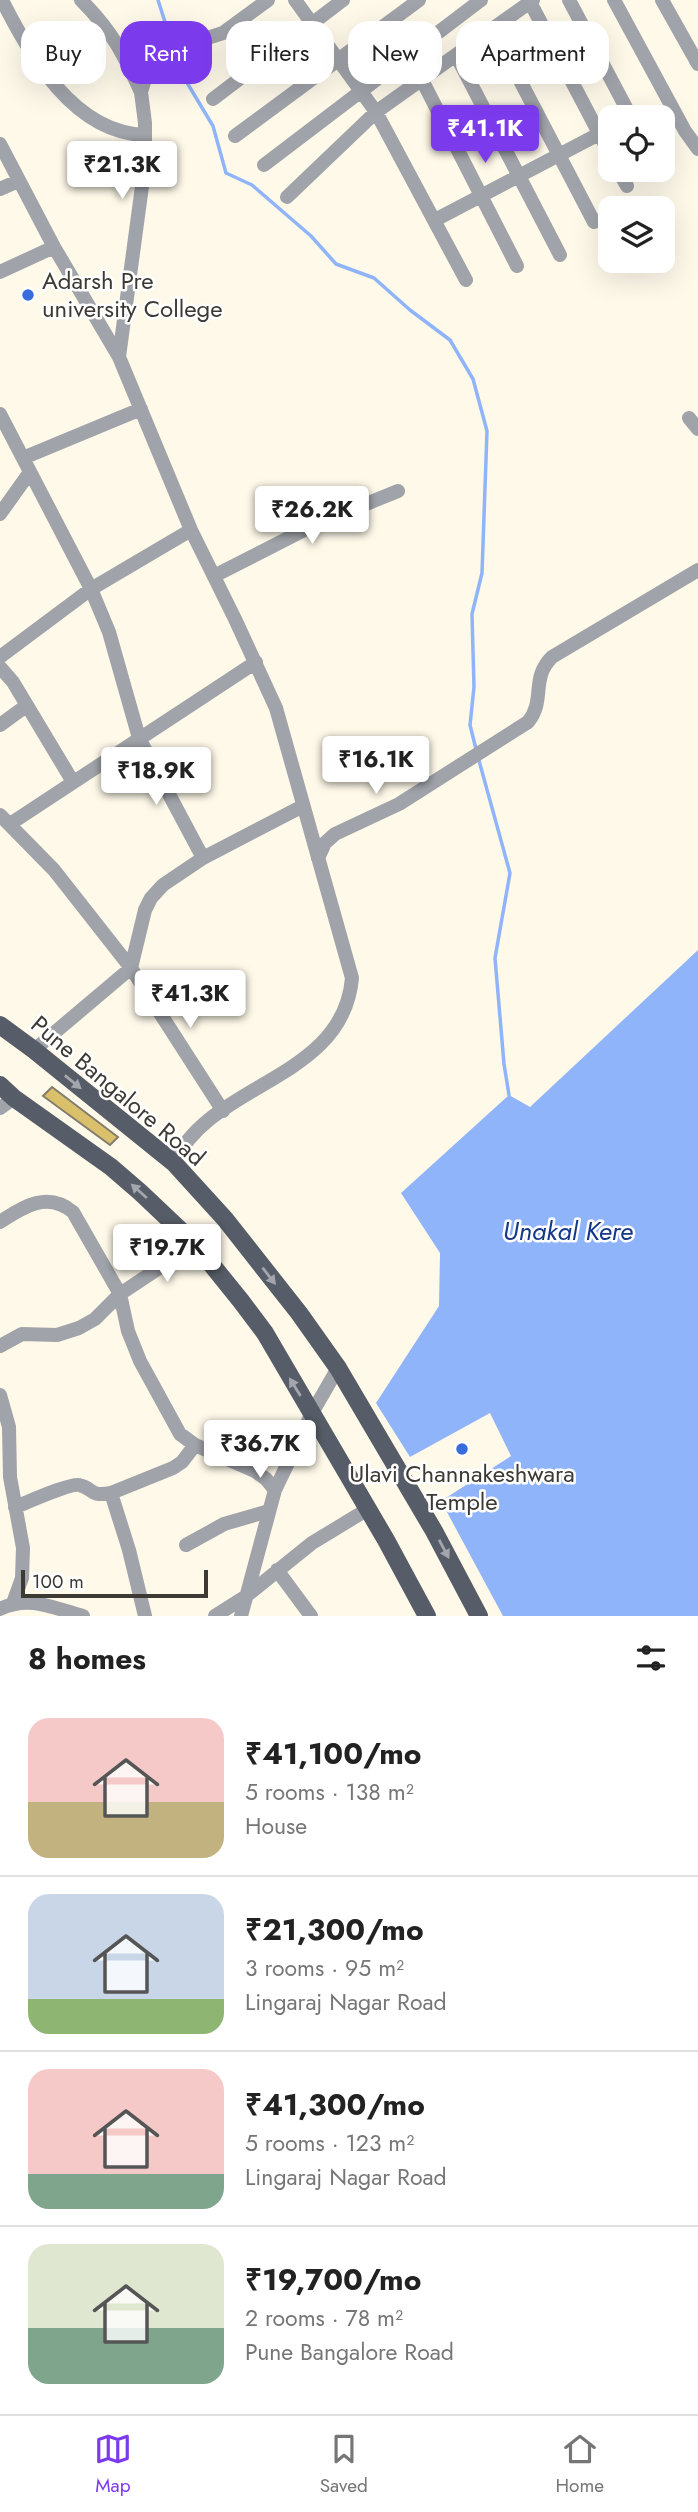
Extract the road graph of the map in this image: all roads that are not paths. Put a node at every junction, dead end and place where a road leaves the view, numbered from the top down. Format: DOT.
graph roads {
  1 [pos="2,0"];
  2 [pos="80,0"];
  3 [pos="268,0"];
  4 [pos="295,0"];
  5 [pos="343,0"];
  6 [pos="419,0"];
  7 [pos="481,0"];
  8 [pos="569,0"];
  9 [pos="614,0"];
  10 [pos="662,0"];
  11 [pos="532,1"];
  12 [pos="311,21"];
  13 [pos="315,21"];
  14 [pos="504,21"];
  15 [pos="334,53"];
  16 [pos="456,55"];
  17 [pos="339,60"];
  18 [pos="698,64"];
  19 [pos="442,65"];
  20 [pos="233,84"];
  21 [pos="416,84"];
  22 [pos="424,84"];
  23 [pos="471,84"];
  24 [pos="522,84"];
  25 [pos="361,90"];
  26 [pos="141,92"];
  27 [pos="213,99"];
  28 [pos="625,105"];
  29 [pos="376,112"];
  30 [pos="598,132"];
  31 [pos="145,135"];
  32 [pos="598,135"];
  33 [pos="235,136"];
  34 [pos="0,144"];
  35 [pos="698,149"];
  36 [pos="559,155"];
  37 [pos="264,165"];
  38 [pos="519,176"];
  39 [pos="18,181"];
  40 [pos="624,182"];
  41 [pos="626,186"];
  42 [pos="0,189"];
  43 [pos="481,196"];
  44 [pos="287,197"];
  45 [pos="435,220"];
  46 [pos="594,222"];
  47 [pos="54,247"];
  48 [pos="560,255"];
  49 [pos="517,267"];
  50 [pos="0,272"];
  51 [pos="466,280"];
  52 [pos="119,357"];
  53 [pos="141,409"];
  54 [pos="0,414"];
  55 [pos="23,458"];
  56 [pos="30,472"];
  57 [pos="398,491"];
  58 [pos="0,514"];
  59 [pos="191,530"];
  60 [pos="698,570"];
  61 [pos="214,576"];
  62 [pos="91,589"];
  63 [pos="0,656"];
  64 [pos="256,662"];
  65 [pos="0,667"];
  66 [pos="26,706"];
  67 [pos="0,725"];
  68 [pos="139,738"];
  69 [pos="73,782"];
  70 [pos="303,806"];
  71 [pos="5,820"];
  72 [pos="203,858"];
  73 [pos="318,858"];
  74 [pos="131,968"];
  75 [pos="0,1026"];
  76 [pos="34,1050"];
  77 [pos="0,1085"];
  78 [pos="7,1103"];
  79 [pos="223,1111"];
  80 [pos="174,1163"];
  81 [pos="0,1222"];
  82 [pos="195,1244"];
  83 [pos="120,1294"];
  84 [pos="0,1346"];
  85 [pos="338,1368"];
  86 [pos="0,1395"];
  87 [pos="312,1413"];
  88 [pos="195,1445"];
  89 [pos="275,1490"];
  90 [pos="111,1493"];
  91 [pos="15,1507"];
  92 [pos="368,1509"];
  93 [pos="269,1511"];
  94 [pos="186,1545"];
  95 [pos="277,1570"];
  96 [pos="246,1597"];
  97 [pos="4,1608"];
  98 [pos="423,1614"];
  99 [pos="83,1616"];
  100 [pos="145,1616"];
  101 [pos="215,1616"];
  102 [pos="241,1616"];
  103 [pos="311,1616"];
  104 [pos="479,1616"];
  1 -- 31 [label="street"];
  2 -- 26 [label="street"];
  3 -- 26 [label="street"];
  4 -- 12 [label="street"];
  5 -- 13 [label="street"];
  6 -- 17 [label="street"];
  7 -- 25 [label="street"];
  8 -- 28 [label="street"];
  9 -- 35 [label="street"];
  10 -- 18 [label="street"];
  11 -- 14 [label="street"];
  11 -- 30 [label="street"];
  15 -- 17 [label="street"];
  16 -- 19 [label="street"];
  17 -- 25 [label="street"];
  17 -- 33 [label="street"];
  20 -- 27 [label="street"];
  21 -- 29 [label="street"];
  22 -- 43 [label="street"];
  23 -- 38 [label="street"];
  24 -- 36 [label="street"];
  25 -- 29 [label="street"];
  25 -- 37 [label="street"];
  26 -- 31 [label="street"];
  29 -- 44 [label="street"];
  29 -- 45 [label="street"];
  31 -- 52 [label="street"];
  32 -- 36 [label="street"];
  34 -- 39 [label="street"];
  36 -- 38 [label="street"];
  36 -- 46 [label="street"];
  38 -- 43 [label="street"];
  38 -- 48 [label="street"];
  39 -- 42 [label="street"];
  39 -- 47 [label="street"];
  40 -- 41 [label="street"];
  43 -- 45 [label="street"];
  43 -- 49 [label="street"];
  45 -- 51 [label="street"];
  47 -- 50 [label="street"];
  47 -- 52 [label="street"];
  52 -- 53 [label="street"];
  53 -- 55 [label="street"];
  53 -- 59 [label="street"];
  54 -- 55 [label="street"];
  55 -- 56 [label="street"];
  56 -- 58 [label="street"];
  56 -- 62 [label="street"];
  57 -- 61 [label="street"];
  59 -- 61 [label="street"];
  59 -- 62 [label="street"];
  60 -- 73 [label="street"];
  61 -- 64 [label="street"];
  62 -- 63 [label="street"];
  62 -- 68 [label="street"];
  64 -- 68 [label="street"];
  64 -- 70 [label="street"];
  65 -- 66 [label="street"];
  66 -- 67 [label="street"];
  66 -- 69 [label="street"];
  68 -- 69 [label="street"];
  68 -- 72 [label="street"];
  69 -- 71 [label="street"];
  70 -- 72 [label="street"];
  70 -- 73 [label="street"];
  71 -- 74 [label="street"];
  72 -- 74 [label="street"];
  73 -- 79 [label="street"];
  74 -- 76 [label="street"];
  74 -- 79 [label="street"];
  75 -- 76 [label="main road, Pune Bangalore Road"];
  76 -- 80 [label="main road, Pune Bangalore Road, one-way"];
  77 -- 78 [label="main road"];
  82 -- 78 [label="main road, one-way"];
  79 -- 80 [label="street"];
  80 -- 85 [label="main road, Pune Bangalore Road, one-way"];
  81 -- 83 [label="street"];
  82 -- 83 [label="street"];
  87 -- 82 [label="main road, one-way"];
  83 -- 84 [label="street"];
  83 -- 88 [label="street"];
  85 -- 87 [label="street"];
  85 -- 104 [label="main road, Pune Bangalore Road, one-way"];
  86 -- 91 [label="street"];
  87 -- 89 [label="street"];
  87 -- 92 [label="main road"];
  88 -- 89 [label="street"];
  88 -- 90 [label="street"];
  89 -- 93 [label="street"];
  90 -- 91 [label="street"];
  90 -- 100 [label="street"];
  91 -- 97 [label="street"];
  92 -- 95 [label="street"];
  92 -- 98 [label="main road"];
  93 -- 94 [label="street"];
  93 -- 96 [label="street"];
  95 -- 96 [label="street"];
  95 -- 103 [label="street"];
  96 -- 101 [label="street"];
  96 -- 102 [label="street"];
  97 -- 99 [label="street"];
}
